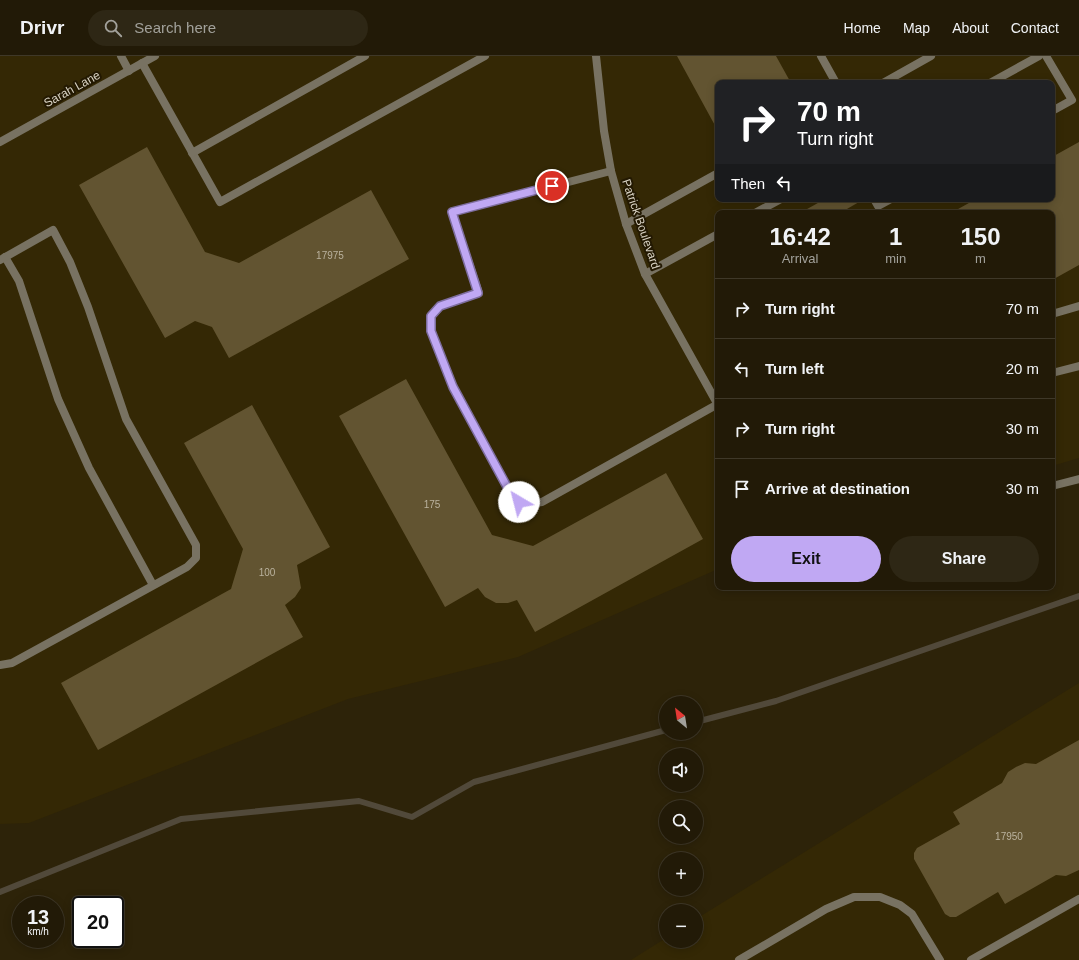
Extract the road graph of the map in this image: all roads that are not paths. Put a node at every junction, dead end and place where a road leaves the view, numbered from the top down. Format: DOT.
graph roads {
  1 [pos="121,56"];
  2 [pos="155,56"];
  3 [pos="365,56"];
  4 [pos="485,56"];
  5 [pos="596,56"];
  6 [pos="821,56"];
  7 [pos="931,56"];
  8 [pos="1039,56"];
  9 [pos="1046,56"];
  10 [pos="142,63"];
  11 [pos="129,71"];
  12 [pos="834,80"];
  13 [pos="888,80"];
  14 [pos="995,80"];
  15 [pos="1055,109"];
  16 [pos="0,142"];
  17 [pos="192,153"];
  18 [pos="611,171"];
  19 [pos="715,175"];
  20 [pos="776,202"];
  21 [pos="876,202"];
  22 [pos="886,202"];
  23 [pos="761,210"];
  24 [pos="626,224"];
  25 [pos="715,236"];
  26 [pos="3,258"];
  27 [pos="645,274"];
  28 [pos="1079,306"];
  29 [pos="1055,313"];
  30 [pos="1079,366"];
  31 [pos="1055,372"];
  32 [pos="715,399"];
  33 [pos="715,406"];
  34 [pos="1079,479"];
  35 [pos="1055,485"];
  36 [pos="153,585"];
  37 [pos="0,665"];
  38 [pos="1079,899"];
  39 [pos="739,960"];
  40 [pos="940,960"];
  41 [pos="971,960"];
  1 -- 11 [label="street"];
  2 -- 10 [label="street, Sarah Lane"];
  3 -- 17 [label="street"];
  4 -- 17 [label="street"];
  5 -- 18 [label="street, Patrick Boulevard"];
  6 -- 12 [label="street"];
  7 -- 13 [label="street"];
  8 -- 14 [label="street"];
  9 -- 15 [label="street"];
  10 -- 11 [label="street, Sarah Lane"];
  10 -- 17 [label="street"];
  11 -- 16 [label="street, Sarah Lane"];
  18 -- 24 [label="street, Patrick Boulevard"];
  18 -- 33 [label="street"];
  19 -- 24 [label="street"];
  20 -- 23 [label="street"];
  21 -- 22 [label="street"];
  24 -- 27 [label="street, Patrick Boulevard"];
  25 -- 27 [label="street"];
  26 -- 36 [label="street"];
  26 -- 36 [label="street"];
  27 -- 32 [label="street, Patrick Boulevard"];
  28 -- 29 [label="street"];
  30 -- 31 [label="street"];
  34 -- 35 [label="street"];
  36 -- 37 [label="street"];
  38 -- 41 [label="street"];
  39 -- 40 [label="street"];
}
